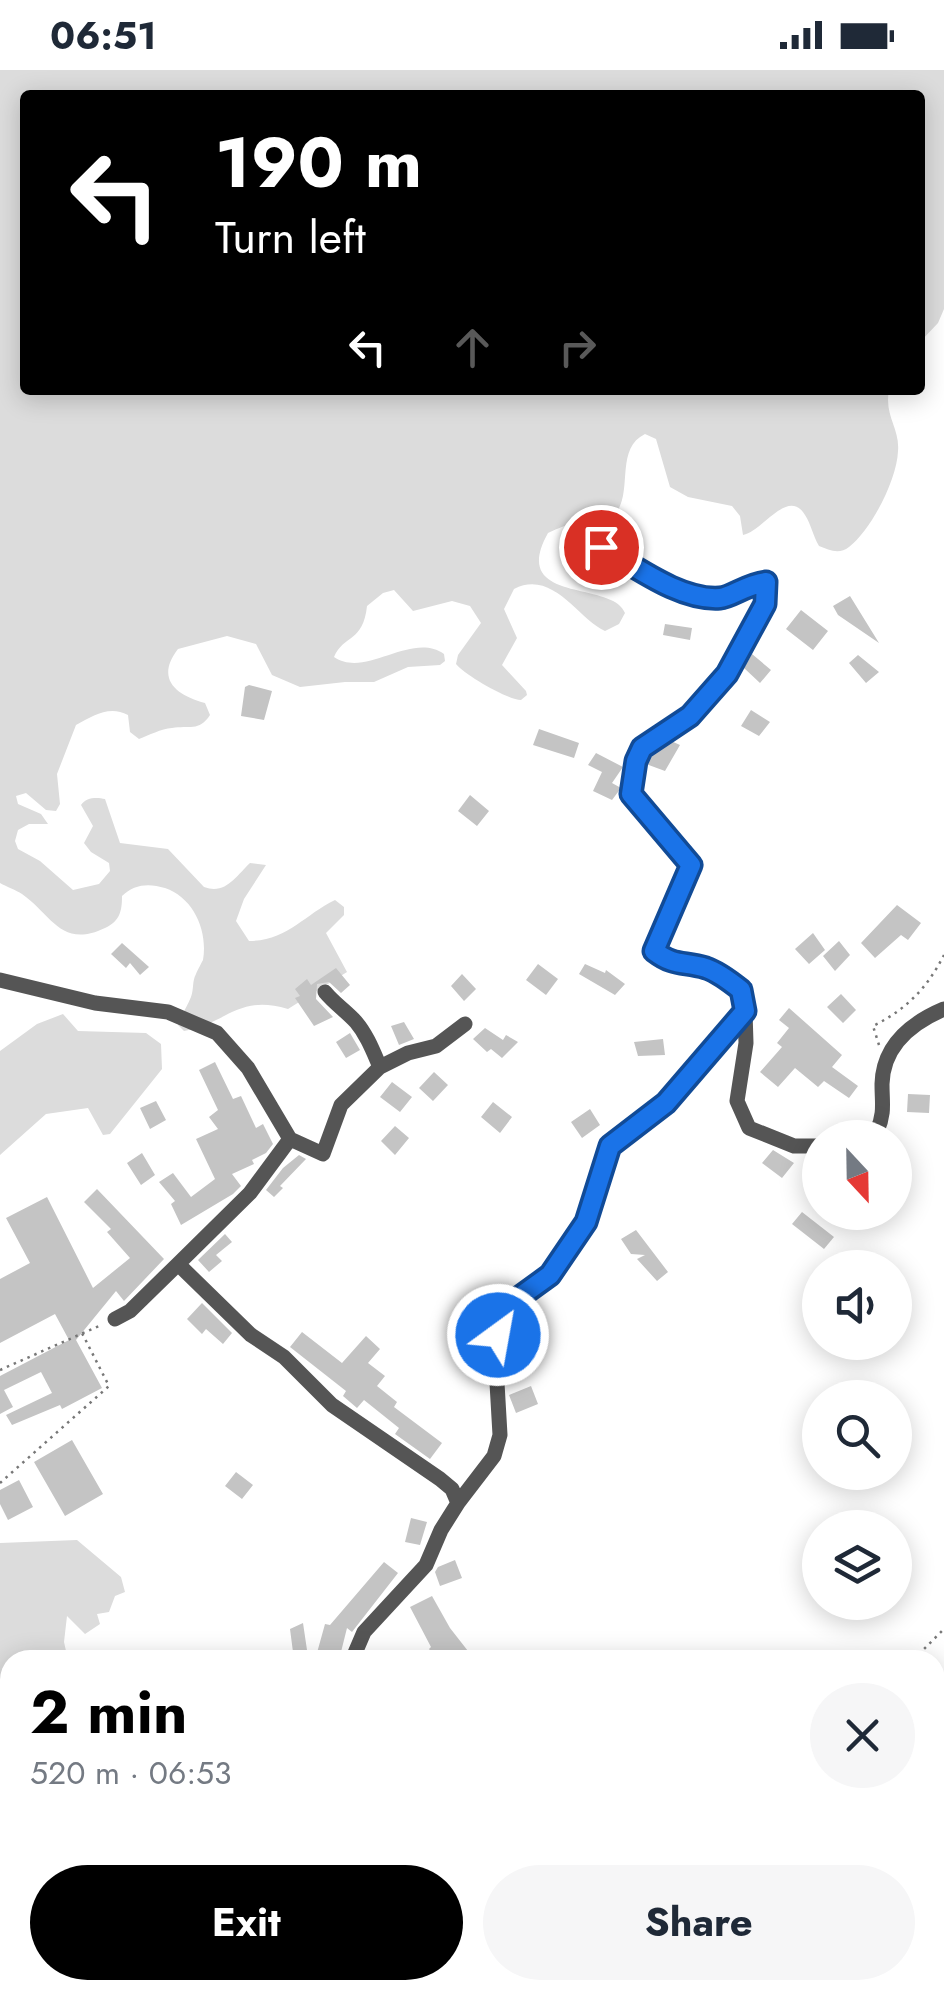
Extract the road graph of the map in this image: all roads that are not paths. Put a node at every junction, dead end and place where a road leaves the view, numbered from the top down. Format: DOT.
graph roads {
  1 [pos="601,547"];
  2 [pos="0,980"];
  3 [pos="325,992"];
  4 [pos="944,1009"];
  5 [pos="745,1011"];
  6 [pos="465,1024"];
  7 [pos="380,1067"];
  8 [pos="882,1120"];
  9 [pos="290,1140"];
  10 [pos="802,1146"];
  11 [pos="178,1264"];
  12 [pos="115,1319"];
  13 [pos="458,1503"];
  14 [pos="356,1650"];
  1 -- 5 [label="street"];
  2 -- 9 [label="street"];
  3 -- 7 [label="street"];
  4 -- 8 [label="street"];
  5 -- 10 [label="street"];
  5 -- 13 [label="street"];
  6 -- 7 [label="street"];
  7 -- 9 [label="street"];
  9 -- 11 [label="street"];
  11 -- 12 [label="street"];
  11 -- 13 [label="street"];
  13 -- 14 [label="street"];
}
